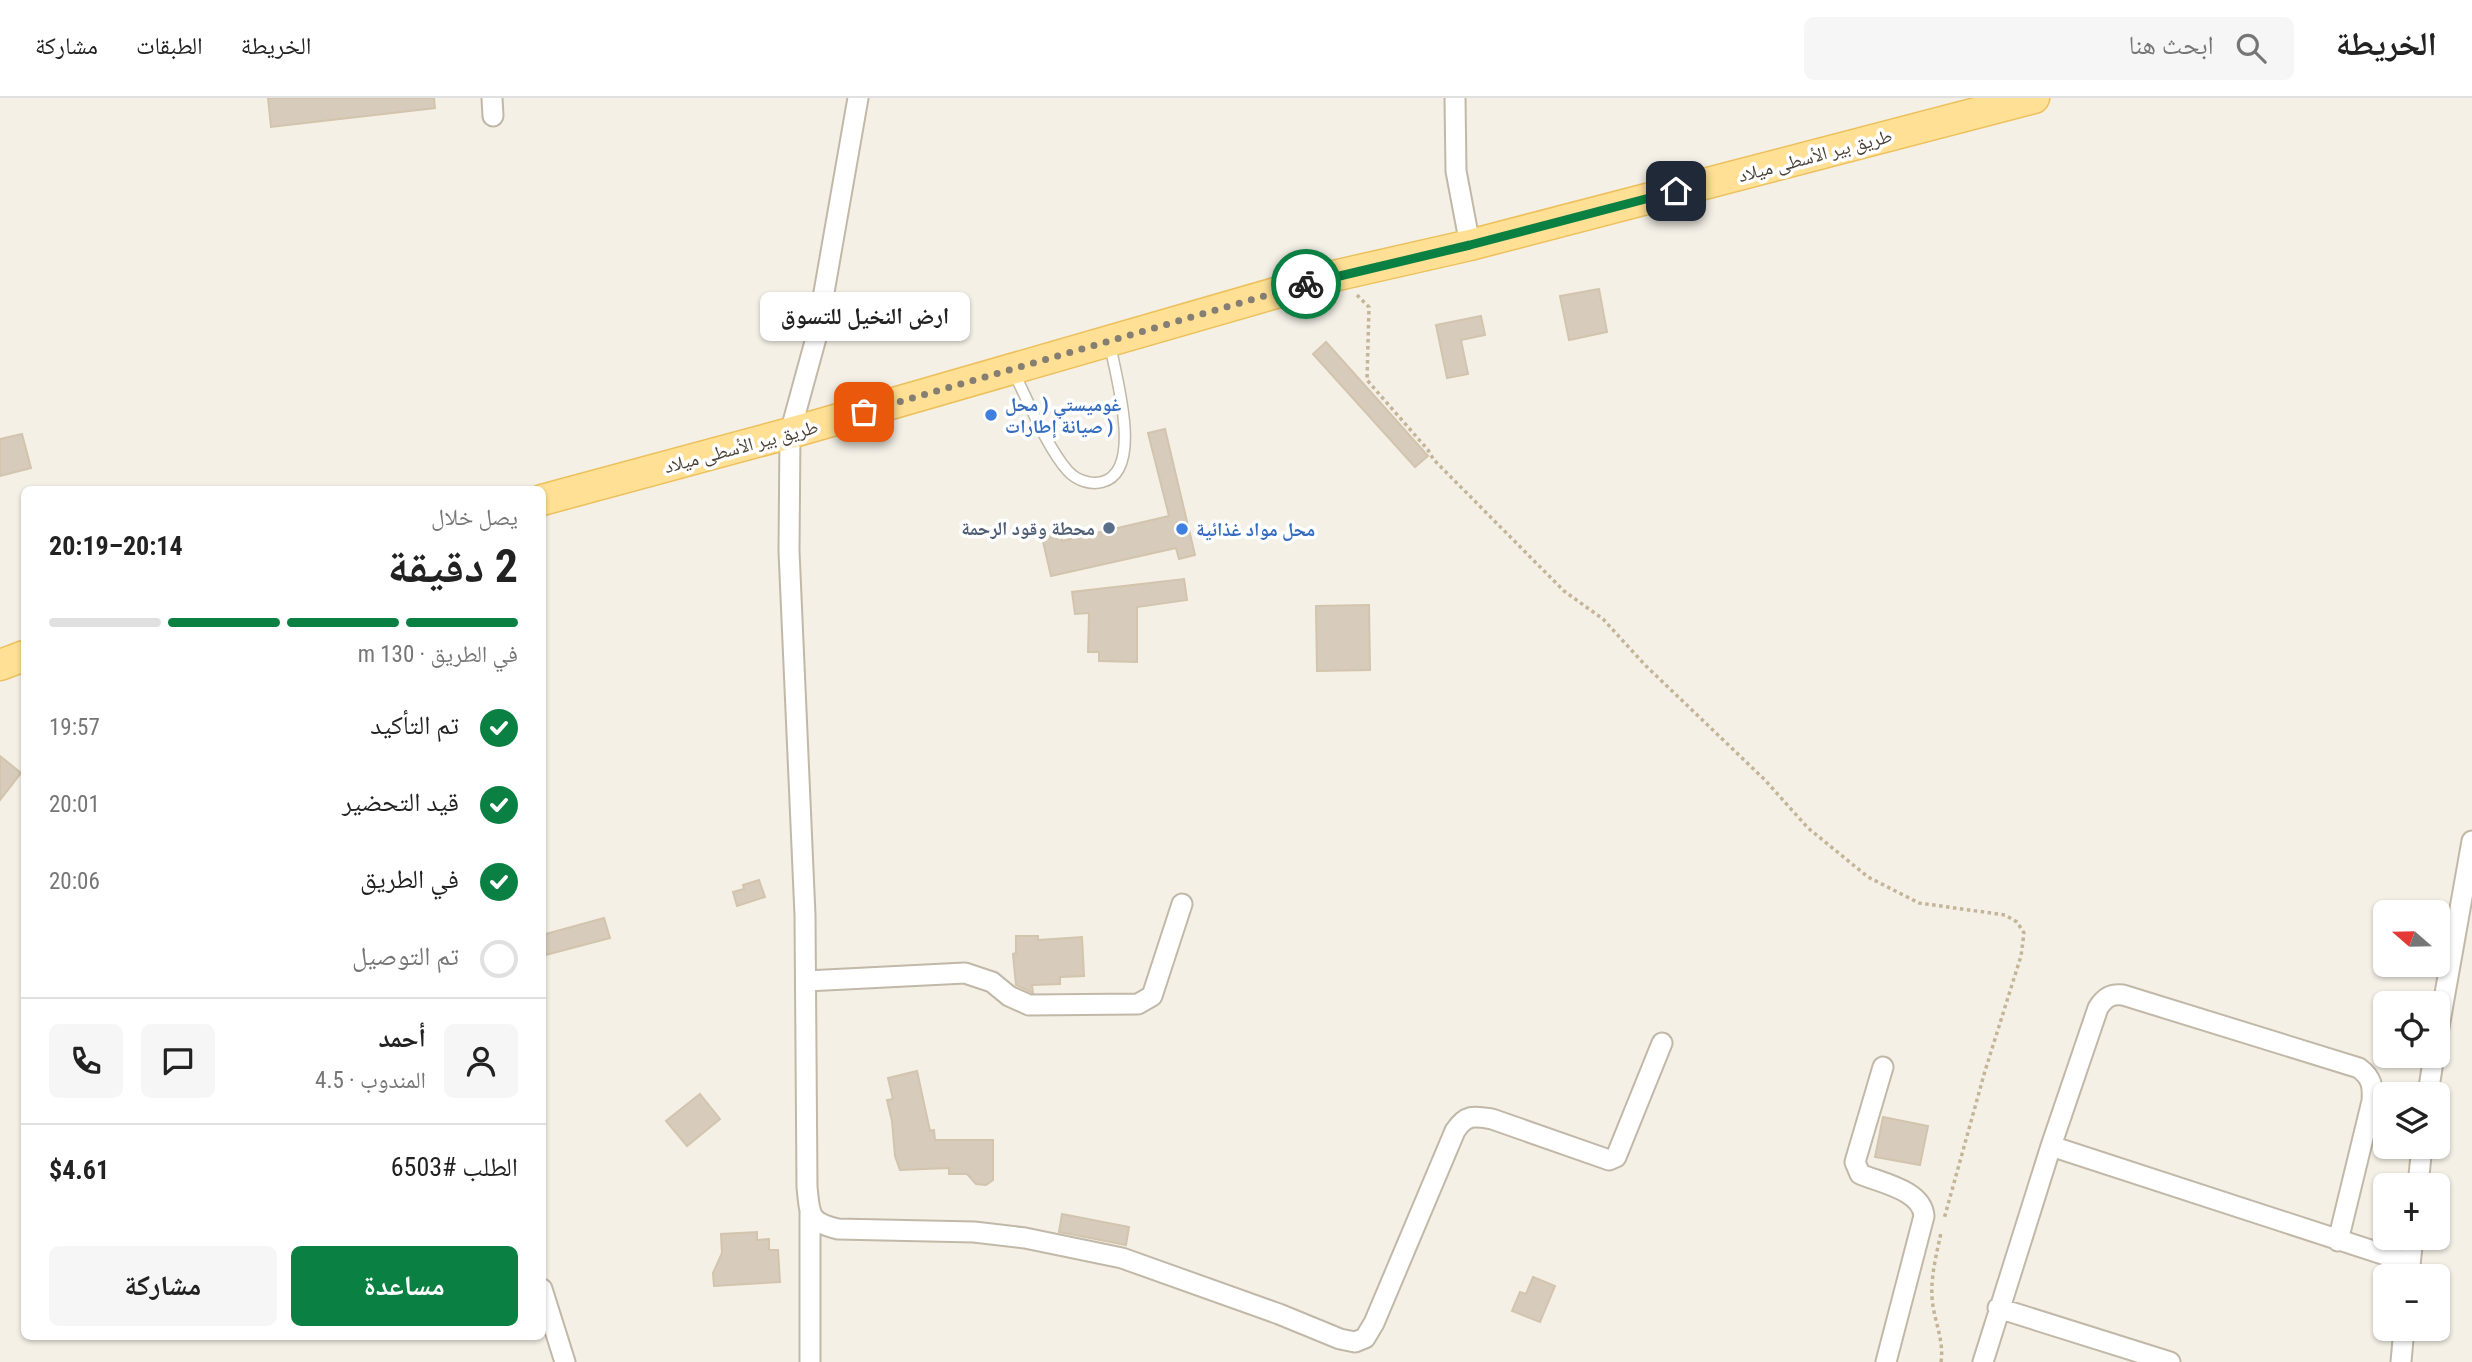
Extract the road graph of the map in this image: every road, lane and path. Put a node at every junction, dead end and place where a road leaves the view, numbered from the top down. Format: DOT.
graph roads {
  1 [pos="859,98"];
  2 [pos="1455,98"];
  3 [pos="2034,98"];
  4 [pos="1985,104"];
  5 [pos="1470,245"];
  6 [pos="1338,275"];
  7 [pos="1109,341"];
  8 [pos="1012,369"];
  9 [pos="790,433"];
  10 [pos="546,499"];
  11 [pos="21,657"];
  12 [pos="0,665"];
  13 [pos="2472,841"];
  14 [pos="1182,904"];
  15 [pos="806,981"];
  16 [pos="2445,991"];
  17 [pos="1662,1043"];
  18 [pos="1883,1067"];
  19 [pos="2051,1146"];
  20 [pos="810,1213"];
  21 [pos="2338,1241"];
  22 [pos="2395,1264"];
  23 [pos="546,1302"];
  24 [pos="1998,1308"];
  25 [pos="2402,1341"];
  26 [pos="565,1362"];
  27 [pos="810,1362"];
  28 [pos="1886,1362"];
  29 [pos="1941,1362"];
  30 [pos="1983,1362"];
  31 [pos="2170,1362"];
  32 [pos="2400,1362"];
  1 -- 9 [label="street"];
  2 -- 5 [label="street"];
  3 -- 4 [label="main road, طريق بير الأسطى ميلاد"];
  4 -- 5 [label="main road, طريق بير الأسطى ميلاد"];
  5 -- 6 [label="main road, طريق بير الأسطى ميلاد"];
  6 -- 7 [label="main road, طريق بير الأسطى ميلاد"];
  6 -- 29 [label="path"];
  7 -- 8 [label="main road, طريق بير الأسطى ميلاد"];
  7 -- 8 [label="lane"];
  8 -- 9 [label="main road, طريق بير الأسطى ميلاد"];
  9 -- 10 [label="main road, طريق بير الأسطى ميلاد"];
  9 -- 15 [label="street"];
  11 -- 12 [label="main road"];
  13 -- 16 [label="street"];
  14 -- 15 [label="street"];
  15 -- 20 [label="street"];
  17 -- 20 [label="street"];
  18 -- 28 [label="street"];
  19 -- 21 [label="street"];
  19 -- 21 [label="street"];
  19 -- 24 [label="street"];
  20 -- 27 [label="street"];
  21 -- 22 [label="street"];
  23 -- 26 [label="street"];
  24 -- 30 [label="street"];
  24 -- 31 [label="street"];
  25 -- 32 [label="street"];
}
